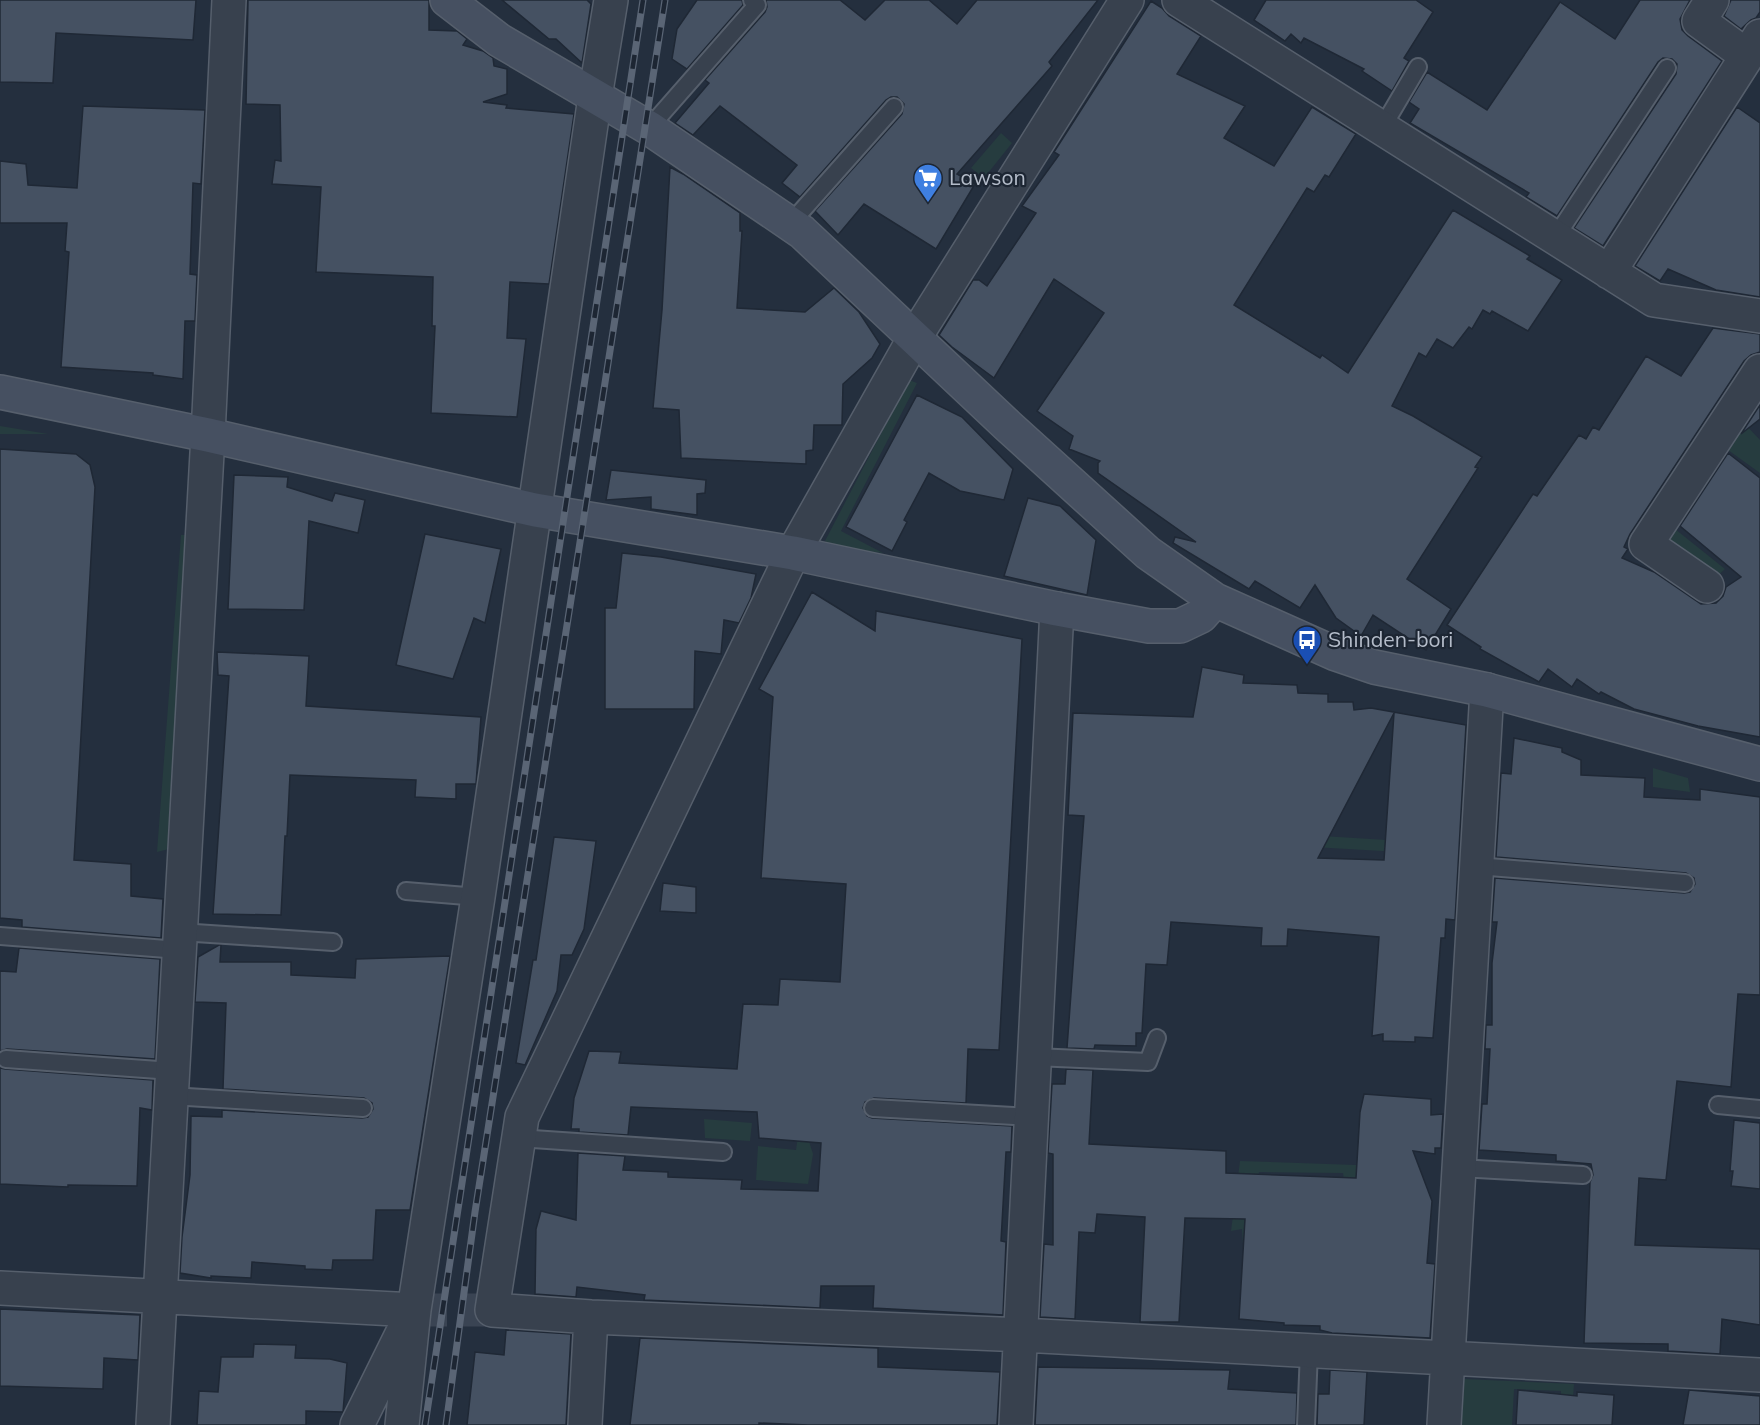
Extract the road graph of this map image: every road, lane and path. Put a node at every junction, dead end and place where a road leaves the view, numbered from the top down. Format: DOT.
graph roads {
  1 [pos="230,0"];
  2 [pos="447,0"];
  3 [pos="611,0"];
  4 [pos="752,0"];
  5 [pos="1127,0"];
  6 [pos="1179,0"];
  7 [pos="1712,0"];
  8 [pos="1754,46"];
  9 [pos="1418,67"];
  10 [pos="1667,68"];
  11 [pos="595,97"];
  12 [pos="894,107"];
  13 [pos="650,128"];
  14 [pos="1382,128"];
  15 [pos="790,224"];
  16 [pos="1555,238"];
  17 [pos="1609,272"];
  18 [pos="1760,316"];
  19 [pos="915,337"];
  20 [pos="1760,371"];
  21 [pos="0,392"];
  22 [pos="208,435"];
  23 [pos="535,510"];
  24 [pos="793,553"];
  25 [pos="1707,586"];
  26 [pos="1215,600"];
  27 [pos="1057,609"];
  28 [pos="1487,690"];
  29 [pos="1760,764"];
  30 [pos="1477,866"];
  31 [pos="1685,883"];
  32 [pos="406,891"];
  33 [pos="478,897"];
  34 [pos="0,936"];
  35 [pos="180,941"];
  36 [pos="333,942"];
  37 [pos="1157,1038"];
  38 [pos="1035,1057"];
  39 [pos="6,1059"];
  40 [pos="172,1084"];
  41 [pos="1718,1105"];
  42 [pos="363,1108"];
  43 [pos="873,1108"];
  44 [pos="1760,1109"];
  45 [pos="1032,1117"];
  46 [pos="518,1138"];
  47 [pos="723,1152"];
  48 [pos="1459,1168"];
  49 [pos="1583,1175"];
  50 [pos="0,1288"];
  51 [pos="161,1296"];
  52 [pos="414,1310"];
  53 [pos="591,1317"];
  54 [pos="1022,1335"];
  55 [pos="1309,1351"];
  56 [pos="1448,1358"];
  57 [pos="1760,1375"];
  58 [pos="153,1425"];
  59 [pos="357,1425"];
  60 [pos="402,1425"];
  61 [pos="585,1425"];
  62 [pos="1016,1425"];
  63 [pos="1306,1425"];
  64 [pos="1444,1425"];
  1 -- 22 [label="street"];
  2 -- 11 [label="street"];
  3 -- 11 [label="street"];
  4 -- 13 [label="lane"];
  5 -- 19 [label="street"];
  6 -- 14 [label="street"];
  7 -- 8 [label="street"];
  8 -- 17 [label="street"];
  9 -- 14 [label="lane"];
  10 -- 16 [label="lane"];
  11 -- 13 [label="street"];
  11 -- 23 [label="street"];
  12 -- 15 [label="lane"];
  13 -- 15 [label="street"];
  14 -- 16 [label="street"];
  15 -- 19 [label="street"];
  16 -- 17 [label="street"];
  17 -- 18 [label="street"];
  19 -- 24 [label="street"];
  19 -- 26 [label="street"];
  20 -- 25 [label="street"];
  21 -- 22 [label="street"];
  22 -- 23 [label="street"];
  22 -- 35 [label="street"];
  23 -- 24 [label="street"];
  23 -- 33 [label="street"];
  24 -- 27 [label="street"];
  24 -- 46 [label="street"];
  26 -- 27 [label="street"];
  26 -- 28 [label="street"];
  27 -- 38 [label="street"];
  28 -- 29 [label="street"];
  28 -- 30 [label="street"];
  30 -- 31 [label="lane"];
  30 -- 48 [label="street"];
  32 -- 33 [label="lane"];
  33 -- 52 [label="street"];
  34 -- 35 [label="lane"];
  35 -- 36 [label="lane"];
  35 -- 40 [label="street"];
  37 -- 38 [label="lane"];
  38 -- 45 [label="street"];
  39 -- 40 [label="lane"];
  40 -- 42 [label="lane"];
  40 -- 51 [label="street"];
  41 -- 44 [label="lane"];
  43 -- 45 [label="lane"];
  45 -- 54 [label="street"];
  46 -- 47 [label="lane"];
  46 -- 53 [label="street"];
  48 -- 49 [label="lane"];
  48 -- 56 [label="street"];
  50 -- 51 [label="street"];
  51 -- 52 [label="street"];
  51 -- 58 [label="street"];
  52 -- 59 [label="street"];
  52 -- 60 [label="street"];
  53 -- 54 [label="street"];
  53 -- 61 [label="street"];
  54 -- 55 [label="street"];
  54 -- 62 [label="street"];
  55 -- 56 [label="street"];
  55 -- 63 [label="lane"];
  56 -- 57 [label="street"];
  56 -- 64 [label="street"];
}
